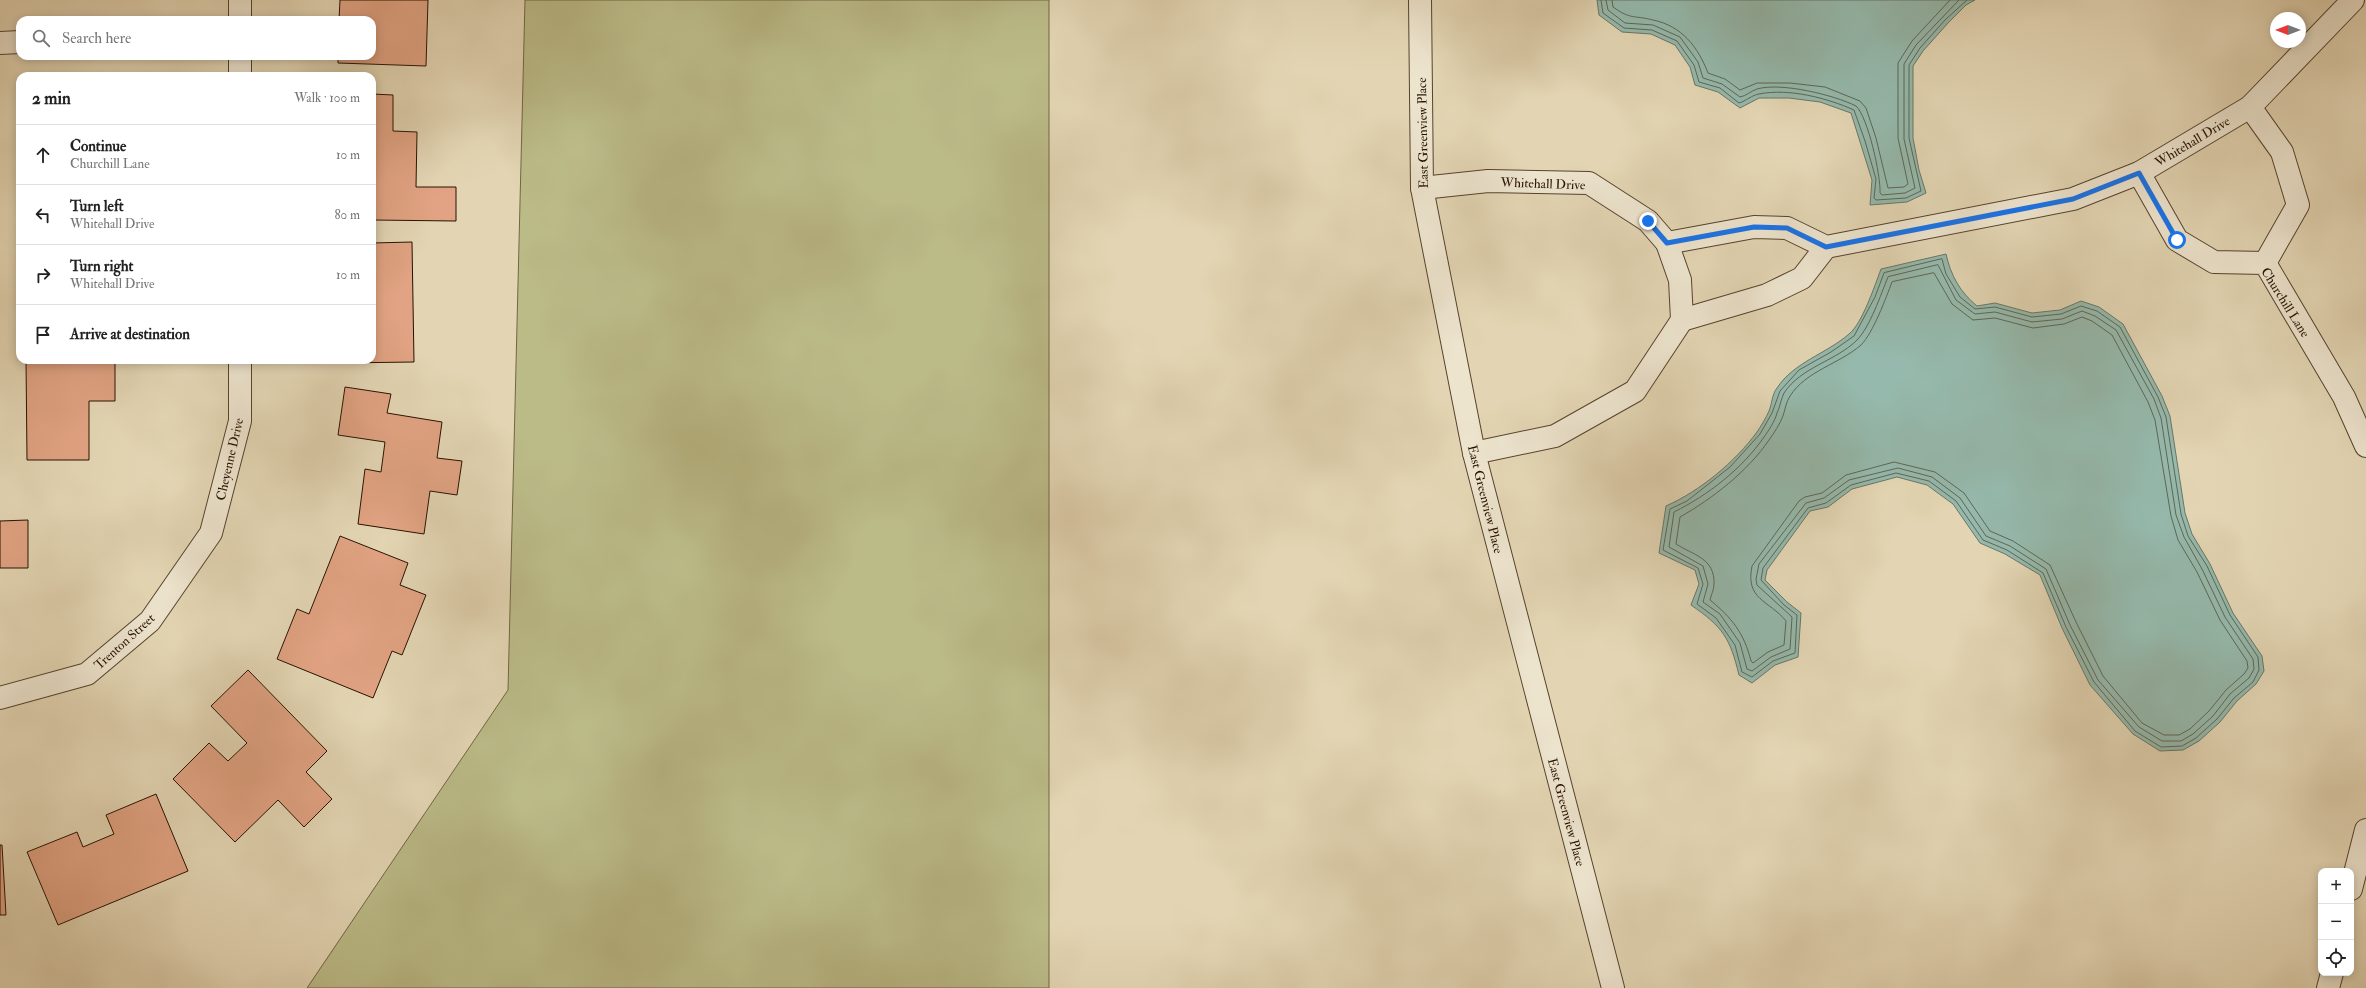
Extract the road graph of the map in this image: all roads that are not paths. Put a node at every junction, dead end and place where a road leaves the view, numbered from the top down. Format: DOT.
graph roads {
  1 [pos="240,0"];
  2 [pos="1420,0"];
  3 [pos="2354,0"];
  4 [pos="240,16"];
  5 [pos="16,42"];
  6 [pos="0,43"];
  7 [pos="240,60"];
  8 [pos="240,72"];
  9 [pos="2250,107"];
  10 [pos="2139,173"];
  11 [pos="1422,188"];
  12 [pos="1667,243"];
  13 [pos="1826,247"];
  14 [pos="2265,263"];
  15 [pos="1682,320"];
  16 [pos="240,364"];
  17 [pos="2366,446"];
  18 [pos="1474,453"];
  19 [pos="211,533"];
  20 [pos="0,698"];
  21 [pos="2366,830"];
  22 [pos="2354,877"];
  23 [pos="2331,976"];
  24 [pos="1613,988"];
  25 [pos="2328,988"];
  1 -- 4 [label="street"];
  2 -- 11 [label="street, East Greenview Place"];
  3 -- 9 [label="street, Whitehall Drive"];
  5 -- 6 [label="street"];
  7 -- 8 [label="street"];
  9 -- 10 [label="street, Whitehall Drive"];
  9 -- 14 [label="street"];
  10 -- 13 [label="street, Whitehall Drive"];
  10 -- 14 [label="street, Churchill Lane"];
  11 -- 12 [label="street, Whitehall Drive"];
  11 -- 18 [label="street, East Greenview Place"];
  12 -- 13 [label="street"];
  12 -- 15 [label="street, Whitehall Drive"];
  13 -- 15 [label="street"];
  14 -- 17 [label="street, Churchill Lane"];
  15 -- 18 [label="street"];
  16 -- 19 [label="street, Cheyenne Drive"];
  18 -- 24 [label="street, East Greenview Place"];
  19 -- 20 [label="street, Trenton Street"];
  21 -- 22 [label="street"];
  23 -- 25 [label="street"];
}
